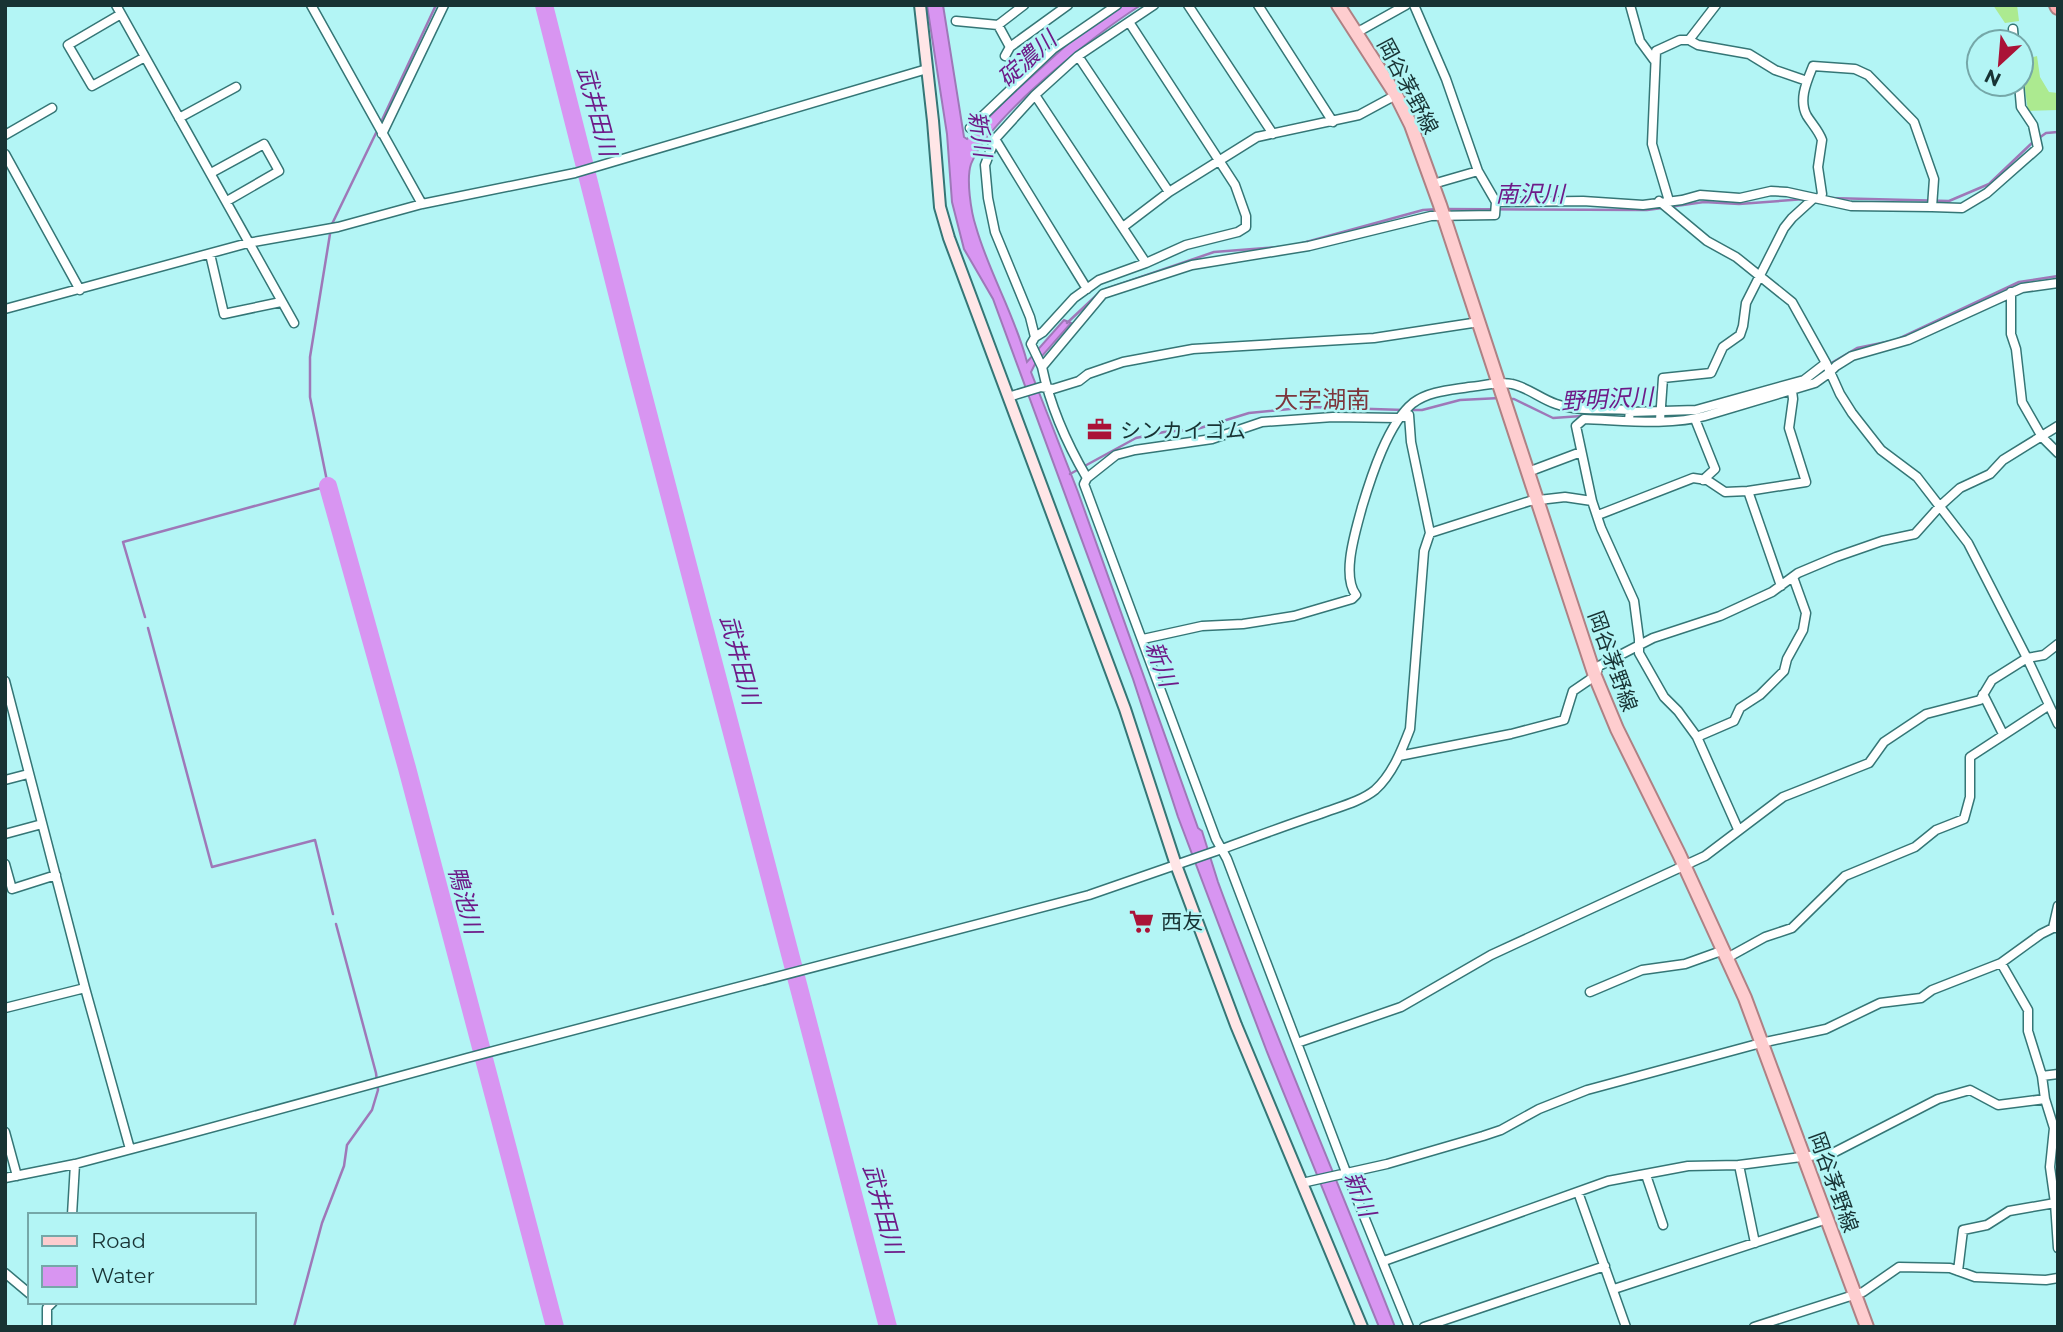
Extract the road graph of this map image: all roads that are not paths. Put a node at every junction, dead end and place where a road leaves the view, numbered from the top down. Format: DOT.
graph roads {
  1 [pos="311,5"];
  2 [pos="444,5"];
  3 [pos="920,5"];
  4 [pos="1024,5"];
  5 [pos="1068,5"];
  6 [pos="1117,5"];
  7 [pos="1154,5"];
  8 [pos="1188,5"];
  9 [pos="1258,5"];
  10 [pos="1338,5"];
  11 [pos="1406,5"];
  12 [pos="1414,5"];
  13 [pos="1630,5"];
  14 [pos="1716,5"];
  15 [pos="118,9"];
  16 [pos="956,20"];
  17 [pos="1129,22"];
  18 [pos="998,24"];
  19 [pos="1356,33"];
  20 [pos="1689,40"];
  21 [pos="1078,56"];
  22 [pos="145,57"];
  23 [pos="1654,60"];
  24 [pos="927,69"];
  25 [pos="1807,81"];
  26 [pos="236,87"];
  27 [pos="1396,94"];
  28 [pos="1035,95"];
  29 [pos="2020,98"];
  30 [pos="52,108"];
  31 [pos="179,118"];
  32 [pos="1333,122"];
  33 [pos="970,128"];
  34 [pos="382,134"];
  35 [pos="1273,134"];
  36 [pos="5,135"];
  37 [pos="995,139"];
  38 [pos="5,154"];
  39 [pos="1219,160"];
  40 [pos="1478,171"];
  41 [pos="211,173"];
  42 [pos="1433,184"];
  43 [pos="1169,192"];
  44 [pos="1816,199"];
  45 [pos="227,201"];
  46 [pos="1664,201"];
  47 [pos="1496,202"];
  48 [pos="422,204"];
  49 [pos="1932,207"];
  50 [pos="1443,215"];
  51 [pos="1124,227"];
  52 [pos="248,243"];
  53 [pos="210,254"];
  54 [pos="1146,264"];
  55 [pos="1761,277"];
  56 [pos="2058,284"];
  57 [pos="1087,289"];
  58 [pos="80,290"];
  59 [pos="2011,292"];
  60 [pos="281,302"];
  61 [pos="5,309"];
  62 [pos="293,323"];
  63 [pos="1479,323"];
  64 [pos="1035,337"];
  65 [pos="1826,363"];
  66 [pos="1042,367"];
  67 [pos="1829,373"];
  68 [pos="1044,387"];
  69 [pos="1500,388"];
  70 [pos="1791,391"];
  71 [pos="1013,396"];
  72 [pos="1660,409"];
  73 [pos="1629,416"];
  74 [pos="1398,418"];
  75 [pos="1695,419"];
  76 [pos="1660,420"];
  77 [pos="2058,426"];
  78 [pos="2042,437"];
  79 [pos="1581,452"];
  80 [pos="2058,453"];
  81 [pos="1528,472"];
  82 [pos="1087,478"];
  83 [pos="1703,480"];
  84 [pos="1748,491"];
  85 [pos="1592,501"];
  86 [pos="1538,502"];
  87 [pos="1940,506"];
  88 [pos="1598,515"];
  89 [pos="1430,533"];
  90 [pos="1793,577"];
  91 [pos="1781,586"];
  92 [pos="1143,639"];
  93 [pos="2058,644"];
  94 [pos="1640,646"];
  95 [pos="2027,658"];
  96 [pos="1595,676"];
  97 [pos="5,681"];
  98 [pos="1983,694"];
  99 [pos="2048,706"];
  100 [pos="2058,724"];
  101 [pos="2003,734"];
  102 [pos="1697,737"];
  103 [pos="1399,756"];
  104 [pos="28,774"];
  105 [pos="5,780"];
  106 [pos="42,824"];
  107 [pos="1738,829"];
  108 [pos="5,834"];
  109 [pos="1219,850"];
  110 [pos="1181,863"];
  111 [pos="5,864"];
  112 [pos="1683,866"];
  113 [pos="56,875"];
  114 [pos="2058,906"];
  115 [pos="2056,928"];
  116 [pos="1726,954"];
  117 [pos="2001,963"];
  118 [pos="85,988"];
  119 [pos="1590,992"];
  120 [pos="5,1008"];
  121 [pos="1297,1043"];
  122 [pos="1761,1043"];
  123 [pos="2058,1074"];
  124 [pos="2042,1076"];
  125 [pos="2045,1099"];
  126 [pos="5,1132"];
  127 [pos="2056,1138"];
  128 [pos="130,1149"];
  129 [pos="1804,1157"];
  130 [pos="75,1164"];
  131 [pos="1739,1165"];
  132 [pos="1344,1172"];
  133 [pos="1646,1175"];
  134 [pos="17,1176"];
  135 [pos="5,1178"];
  136 [pos="1307,1181"];
  137 [pos="1577,1192"];
  138 [pos="2055,1203"];
  139 [pos="72,1213"];
  140 [pos="1827,1219"];
  141 [pos="1663,1225"];
  142 [pos="1755,1243"];
  143 [pos="2058,1248"];
  144 [pos="1384,1261"];
  145 [pos="1605,1266"];
  146 [pos="1958,1271"];
  147 [pos="5,1273"];
  148 [pos="2058,1278"];
  149 [pos="1614,1289"];
  150 [pos="28,1292"];
  151 [pos="1855,1294"];
  152 [pos="47,1304"];
  153 [pos="47,1327"];
  154 [pos="1362,1327"];
  155 [pos="1409,1327"];
  156 [pos="1424,1327"];
  157 [pos="1626,1327"];
  158 [pos="1754,1327"];
  159 [pos="1867,1327"];
  1 -- 34 [label="street"];
  2 -- 34 [label="street"];
  3 -- 24 [label="street"];
  4 -- 18 [label="street"];
  5 -- 18 [label="street"];
  6 -- 33 [label="street"];
  7 -- 17 [label="street"];
  8 -- 35 [label="street"];
  9 -- 32 [label="street"];
  10 -- 19 [label="main road, 岡谷茅野線"];
  11 -- 19 [label="street"];
  12 -- 40 [label="street"];
  13 -- 23 [label="street"];
  14 -- 20 [label="street"];
  15 -- 22 [label="street"];
  15 -- 22 [label="street"];
  16 -- 18 [label="street"];
  17 -- 21 [label="street"];
  17 -- 39 [label="street"];
  19 -- 27 [label="main road, 岡谷茅野線"];
  20 -- 23 [label="street"];
  20 -- 25 [label="street"];
  21 -- 28 [label="street"];
  21 -- 43 [label="street"];
  22 -- 31 [label="street"];
  23 -- 46 [label="street"];
  24 -- 48 [label="street"];
  24 -- 71 [label="street"];
  25 -- 44 [label="street"];
  25 -- 49 [label="street"];
  26 -- 31 [label="street"];
  27 -- 32 [label="street"];
  27 -- 42 [label="main road, 岡谷茅野線"];
  28 -- 37 [label="street"];
  28 -- 51 [label="street"];
  29 -- 49 [label="street"];
  30 -- 36 [label="street"];
  31 -- 41 [label="street"];
  32 -- 35 [label="street"];
  34 -- 48 [label="street"];
  35 -- 39 [label="street"];
  37 -- 57 [label="street"];
  37 -- 64 [label="street"];
  38 -- 58 [label="street"];
  39 -- 43 [label="street"];
  39 -- 54 [label="street"];
  40 -- 42 [label="street"];
  40 -- 47 [label="street"];
  41 -- 45 [label="street"];
  41 -- 45 [label="street"];
  42 -- 50 [label="main road, 岡谷茅野線"];
  43 -- 51 [label="street"];
  44 -- 46 [label="street"];
  44 -- 49 [label="street"];
  44 -- 55 [label="street"];
  45 -- 52 [label="street"];
  46 -- 47 [label="street"];
  46 -- 55 [label="street"];
  47 -- 50 [label="street"];
  48 -- 52 [label="street"];
  50 -- 63 [label="main road, 岡谷茅野線"];
  50 -- 66 [label="street"];
  51 -- 54 [label="street"];
  52 -- 53 [label="street"];
  52 -- 60 [label="street"];
  53 -- 58 [label="street"];
  53 -- 60 [label="street"];
  54 -- 57 [label="street"];
  55 -- 65 [label="street"];
  55 -- 72 [label="street"];
  56 -- 59 [label="street"];
  57 -- 64 [label="street"];
  58 -- 61 [label="street"];
  59 -- 67 [label="street"];
  59 -- 78 [label="street"];
  60 -- 62 [label="street"];
  63 -- 68 [label="street"];
  63 -- 69 [label="main road, 岡谷茅野線"];
  64 -- 66 [label="street"];
  65 -- 67 [label="street"];
  65 -- 72 [label="street"];
  66 -- 68 [label="street"];
  67 -- 70 [label="street"];
  67 -- 87 [label="street"];
  68 -- 71 [label="street"];
  68 -- 82 [label="street"];
  69 -- 73 [label="street"];
  69 -- 74 [label="street"];
  69 -- 81 [label="main road, 岡谷茅野線"];
  70 -- 75 [label="street"];
  70 -- 84 [label="street"];
  71 -- 110 [label="street"];
  72 -- 73 [label="street"];
  72 -- 76 [label="street"];
  73 -- 76 [label="street"];
  73 -- 79 [label="street"];
  74 -- 82 [label="street"];
  74 -- 89 [label="street"];
  74 -- 92 [label="street"];
  75 -- 76 [label="street"];
  75 -- 83 [label="street"];
  77 -- 78 [label="street"];
  78 -- 80 [label="street"];
  78 -- 87 [label="street"];
  79 -- 81 [label="street"];
  79 -- 85 [label="street"];
  81 -- 86 [label="main road, 岡谷茅野線"];
  82 -- 92 [label="street"];
  83 -- 84 [label="street"];
  83 -- 88 [label="street"];
  84 -- 91 [label="street"];
  85 -- 86 [label="street"];
  85 -- 88 [label="street"];
  86 -- 89 [label="street"];
  86 -- 96 [label="main road, 岡谷茅野線"];
  87 -- 90 [label="street"];
  87 -- 95 [label="street"];
  88 -- 94 [label="street"];
  89 -- 103 [label="street"];
  90 -- 91 [label="street"];
  90 -- 102 [label="street"];
  91 -- 94 [label="street"];
  92 -- 109 [label="street"];
  93 -- 95 [label="street"];
  94 -- 96 [label="street"];
  94 -- 102 [label="street"];
  95 -- 98 [label="street"];
  95 -- 99 [label="street"];
  96 -- 103 [label="street"];
  96 -- 112 [label="main road, 岡谷茅野線"];
  97 -- 104 [label="street"];
  98 -- 101 [label="street"];
  98 -- 107 [label="street"];
  99 -- 100 [label="street"];
  99 -- 101 [label="street"];
  101 -- 116 [label="street"];
  102 -- 107 [label="street"];
  103 -- 109 [label="street"];
  104 -- 105 [label="street"];
  104 -- 106 [label="street"];
  106 -- 108 [label="street"];
  106 -- 113 [label="street"];
  107 -- 112 [label="street"];
  109 -- 110 [label="street"];
  109 -- 121 [label="street"];
  110 -- 128 [label="street"];
  110 -- 136 [label="street"];
  111 -- 113 [label="street"];
  112 -- 116 [label="main road, 岡谷茅野線"];
  112 -- 121 [label="street"];
  113 -- 118 [label="street"];
  114 -- 115 [label="street"];
  115 -- 117 [label="street"];
  116 -- 119 [label="street"];
  116 -- 122 [label="main road, 岡谷茅野線"];
  117 -- 122 [label="street"];
  117 -- 124 [label="street"];
  118 -- 120 [label="street"];
  118 -- 128 [label="street"];
  121 -- 132 [label="street"];
  122 -- 129 [label="main road, 岡谷茅野線"];
  122 -- 132 [label="street"];
  123 -- 124 [label="street"];
  124 -- 125 [label="street"];
  125 -- 127 [label="street"];
  125 -- 129 [label="street"];
  126 -- 134 [label="street"];
  127 -- 138 [label="street"];
  128 -- 130 [label="street"];
  129 -- 131 [label="street"];
  129 -- 140 [label="main road, 岡谷茅野線"];
  130 -- 134 [label="street"];
  130 -- 139 [label="street"];
  131 -- 133 [label="street"];
  131 -- 142 [label="street"];
  132 -- 136 [label="street"];
  132 -- 144 [label="street"];
  133 -- 137 [label="street"];
  133 -- 141 [label="street"];
  134 -- 135 [label="street"];
  136 -- 154 [label="street"];
  137 -- 144 [label="street"];
  137 -- 145 [label="street"];
  138 -- 143 [label="street"];
  138 -- 146 [label="street"];
  140 -- 142 [label="street"];
  140 -- 151 [label="main road, 岡谷茅野線"];
  142 -- 149 [label="street"];
  144 -- 155 [label="street"];
  145 -- 149 [label="street"];
  145 -- 156 [label="street"];
  146 -- 148 [label="street"];
  146 -- 151 [label="street"];
  147 -- 150 [label="street"];
  149 -- 157 [label="street"];
  151 -- 158 [label="street"];
  151 -- 159 [label="main road, 岡谷茅野線"];
  152 -- 153 [label="street"];
}
